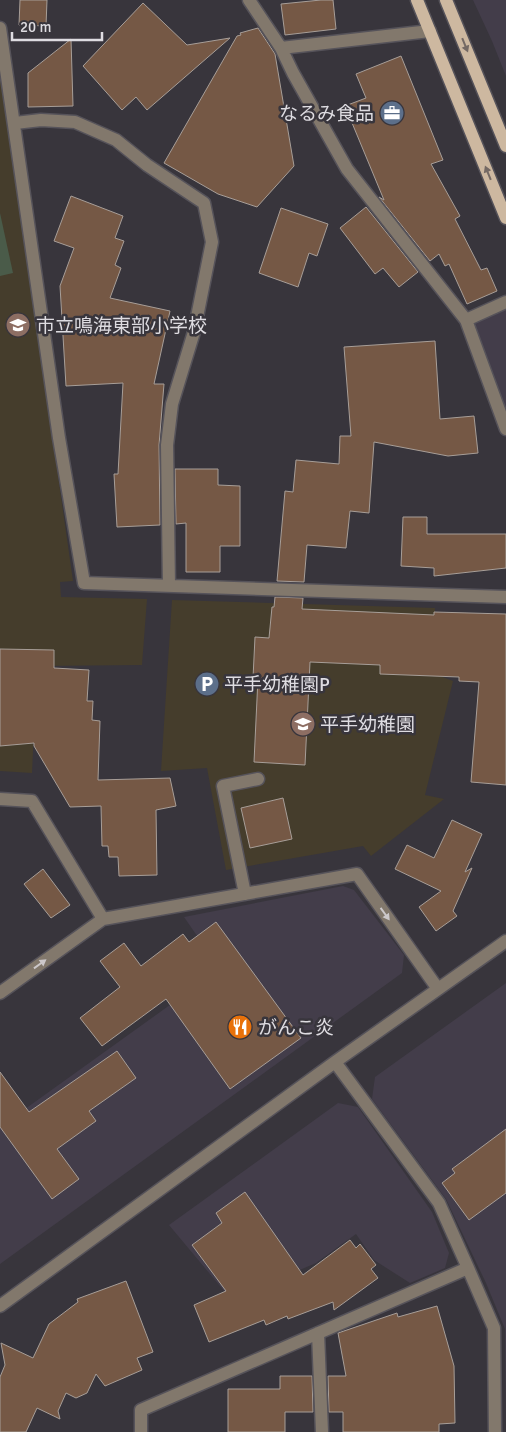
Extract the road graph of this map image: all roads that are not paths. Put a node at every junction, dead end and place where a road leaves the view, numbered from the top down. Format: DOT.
graph roads {
  1 [pos="248,0"];
  2 [pos="416,0"];
  3 [pos="446,0"];
  4 [pos="0,28"];
  5 [pos="430,31"];
  6 [pos="281,48"];
  7 [pos="15,123"];
  8 [pos="506,146"];
  9 [pos="506,218"];
  10 [pos="506,302"];
  11 [pos="466,320"];
  12 [pos="506,429"];
  13 [pos="170,586"];
  14 [pos="506,597"];
  15 [pos="258,779"];
  16 [pos="0,799"];
  17 [pos="245,894"];
  18 [pos="103,918"];
  19 [pos="506,941"];
  20 [pos="438,989"];
  21 [pos="0,993"];
  22 [pos="335,1062"];
  23 [pos="468,1268"];
  24 [pos="0,1306"];
  25 [pos="318,1333"];
  26 [pos="141,1432"];
  27 [pos="322,1432"];
  28 [pos="495,1432"];
  1 -- 6 [label="street"];
  2 -- 5 [label="main road"];
  3 -- 8 [label="main road, one-way"];
  4 -- 7 [label="street"];
  5 -- 6 [label="street"];
  9 -- 5 [label="main road, one-way"];
  6 -- 11 [label="street"];
  7 -- 13 [label="street"];
  7 -- 13 [label="street"];
  10 -- 11 [label="street"];
  11 -- 12 [label="street"];
  13 -- 14 [label="street"];
  15 -- 17 [label="street"];
  16 -- 18 [label="street"];
  17 -- 18 [label="street"];
  17 -- 20 [label="street, one-way"];
  21 -- 18 [label="street, one-way"];
  19 -- 20 [label="street"];
  20 -- 22 [label="street"];
  22 -- 23 [label="street"];
  22 -- 24 [label="street"];
  23 -- 25 [label="street"];
  23 -- 28 [label="street"];
  25 -- 26 [label="street"];
  25 -- 27 [label="street"];
}
